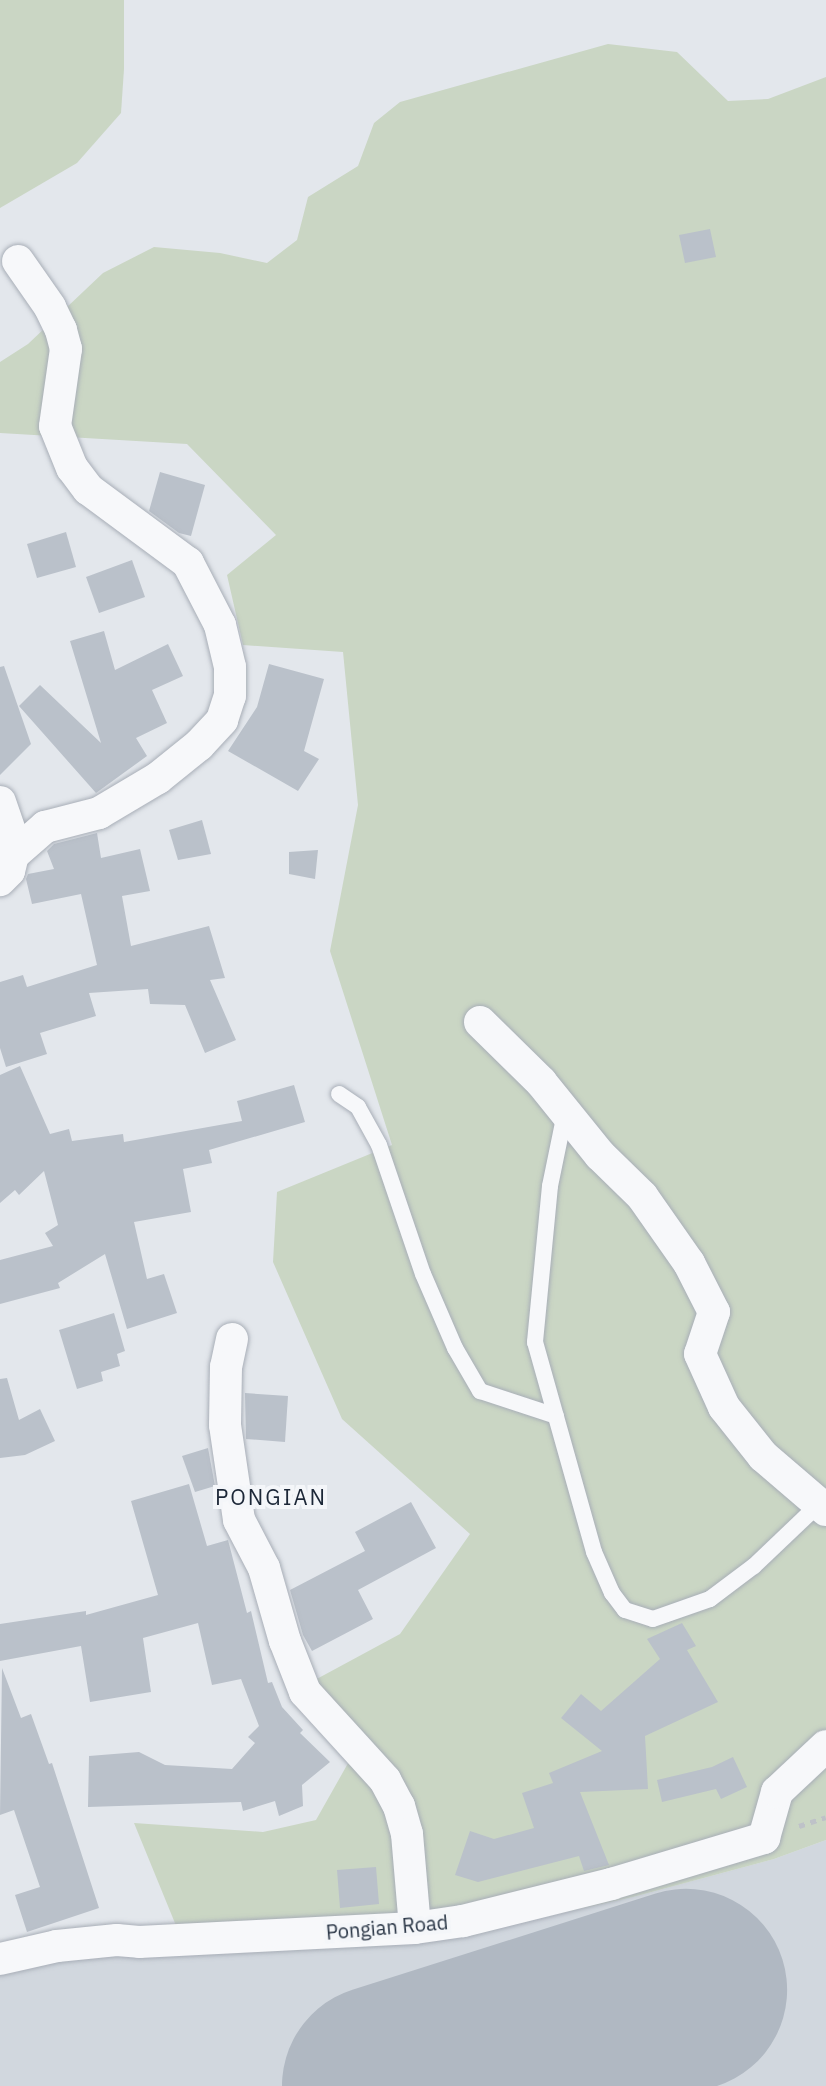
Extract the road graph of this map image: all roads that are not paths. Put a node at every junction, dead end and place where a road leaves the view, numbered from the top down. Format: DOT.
graph roads {
  1 [pos="18,261"];
  2 [pos="0,802"];
  3 [pos="7,868"];
  4 [pos="480,1022"];
  5 [pos="339,1094"];
  6 [pos="565,1111"];
  7 [pos="232,1339"];
  8 [pos="556,1416"];
  9 [pos="822,1507"];
  10 [pos="826,1746"];
  11 [pos="415,1928"];
  12 [pos="0,1959"];
  1 -- 3 [label="street"];
  2 -- 3 [label="street"];
  4 -- 6 [label="street"];
  5 -- 8 [label="lane"];
  6 -- 8 [label="lane"];
  6 -- 9 [label="street"];
  7 -- 11 [label="street"];
  8 -- 9 [label="lane"];
  10 -- 11 [label="street, Pongian Road"];
  11 -- 12 [label="street, Pongian Road"];
}
